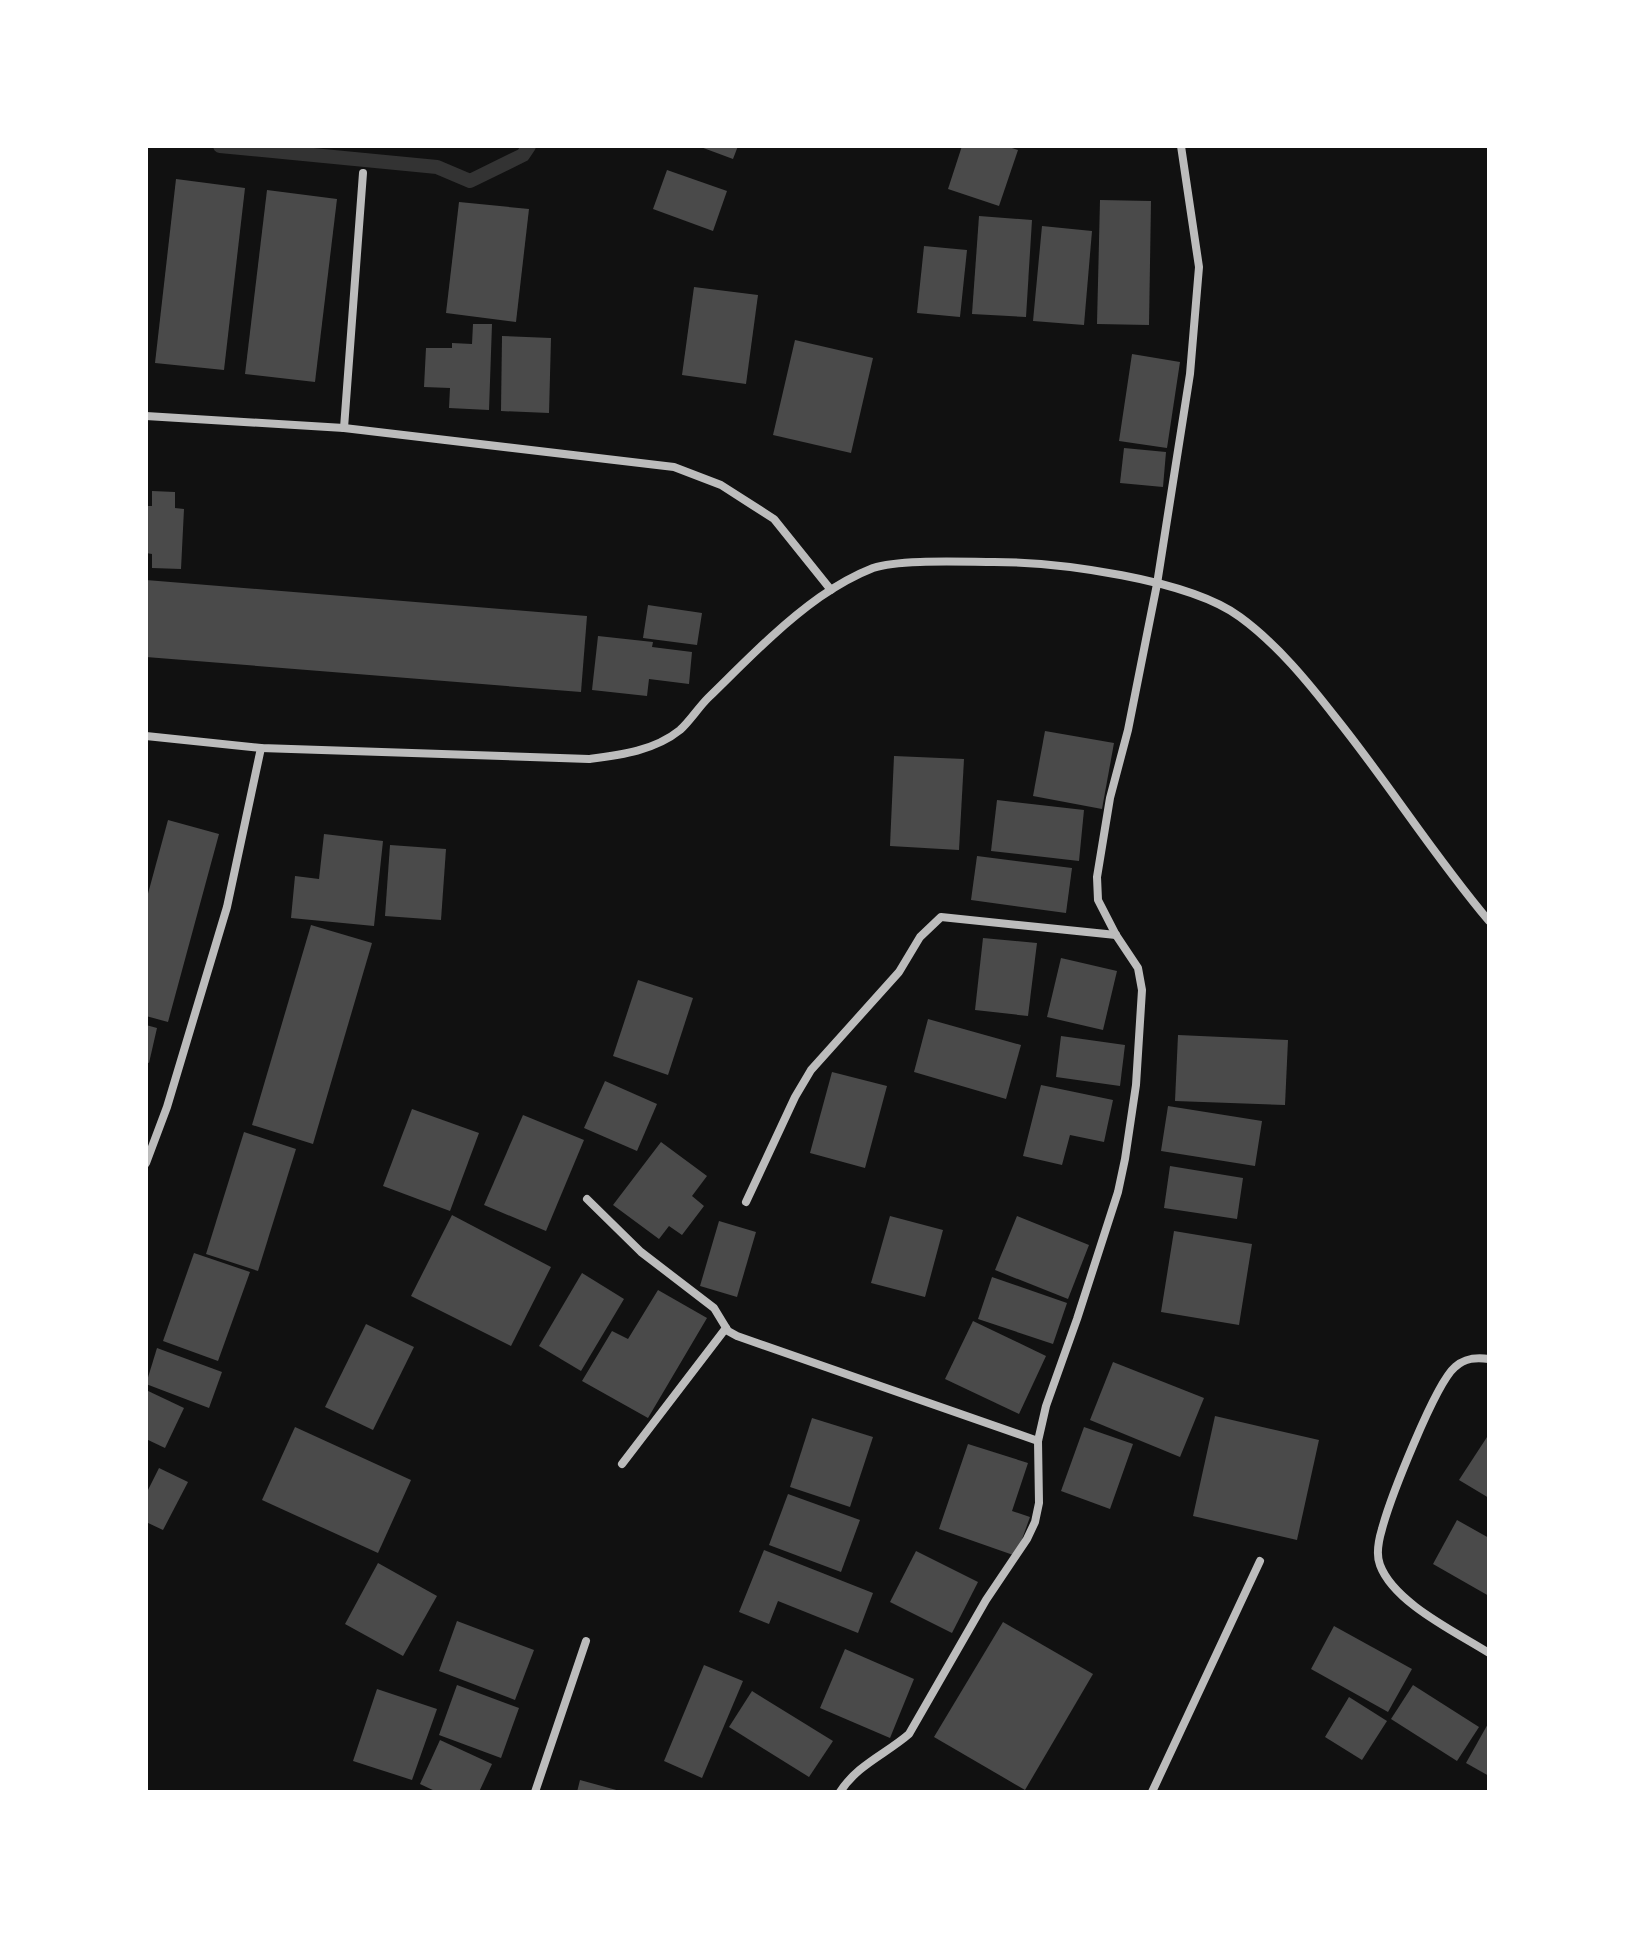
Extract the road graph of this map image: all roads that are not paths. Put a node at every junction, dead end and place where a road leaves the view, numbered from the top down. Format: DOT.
graph roads {
  1 [pos="1181,146"];
  2 [pos="363,173"];
  3 [pos="146,416"];
  4 [pos="344,428"];
  5 [pos="1157,584"];
  6 [pos="831,590"];
  7 [pos="146,736"];
  8 [pos="261,748"];
  9 [pos="1489,921"];
  10 [pos="1116,935"];
  11 [pos="146,1163"];
  12 [pos="587,1199"];
  13 [pos="746,1202"];
  14 [pos="726,1328"];
  15 [pos="1489,1359"];
  16 [pos="1038,1441"];
  17 [pos="622,1464"];
  18 [pos="1260,1561"];
  19 [pos="586,1641"];
  20 [pos="1489,1653"];
  21 [pos="535,1792"];
  22 [pos="840,1792"];
  23 [pos="1152,1792"];
  1 -- 5 [label="street"];
  2 -- 4 [label="street"];
  3 -- 4 [label="street"];
  4 -- 6 [label="street"];
  5 -- 6 [label="street"];
  5 -- 9 [label="street"];
  5 -- 10 [label="street"];
  6 -- 8 [label="street"];
  7 -- 8 [label="street"];
  8 -- 11 [label="street"];
  10 -- 13 [label="street"];
  10 -- 16 [label="street"];
  12 -- 14 [label="street"];
  14 -- 16 [label="street"];
  14 -- 17 [label="street"];
  15 -- 20 [label="street"];
  16 -- 22 [label="street"];
  18 -- 23 [label="street"];
  19 -- 21 [label="street"];
}
